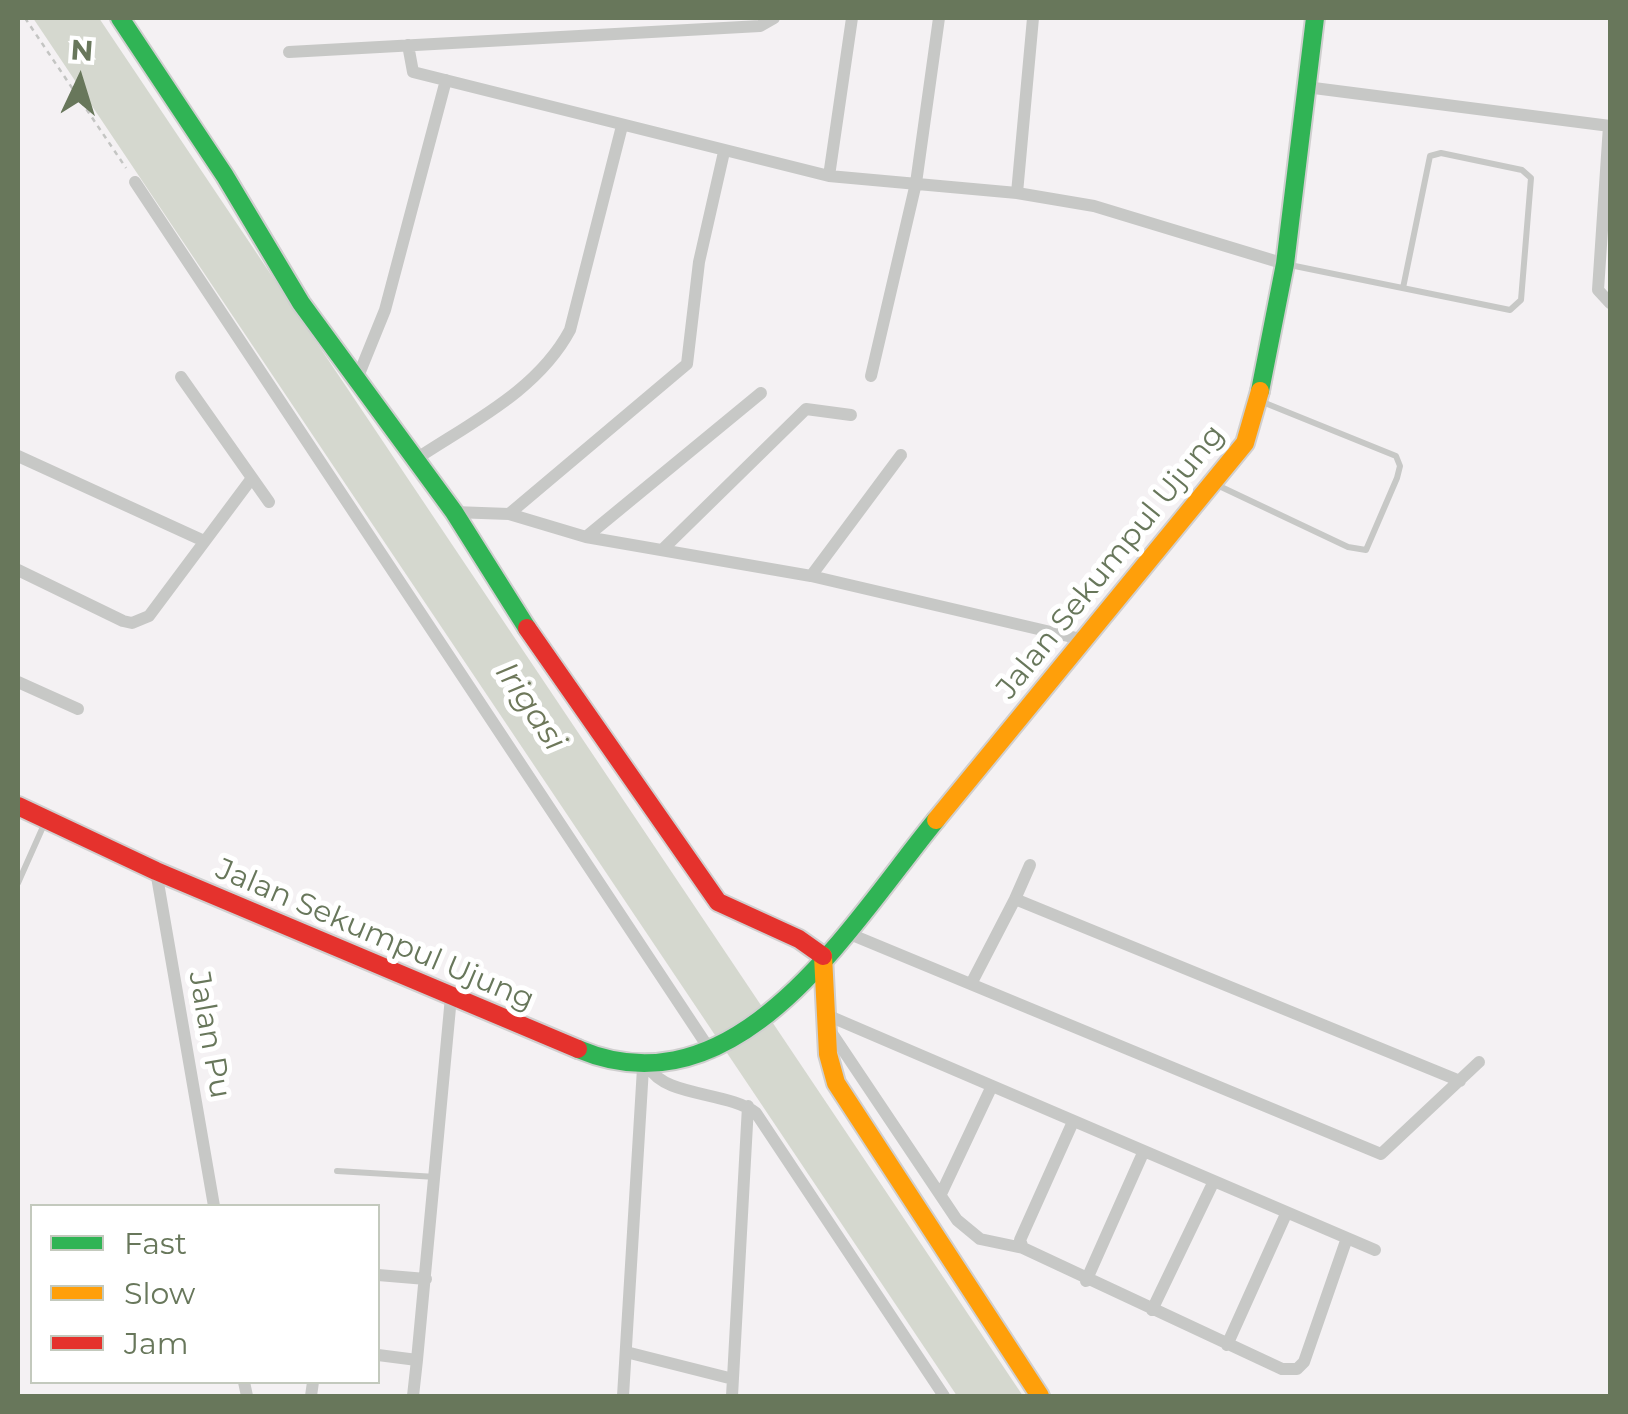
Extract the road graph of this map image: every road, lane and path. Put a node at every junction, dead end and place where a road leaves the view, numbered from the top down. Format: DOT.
graph roads {
  1 [pos="25,18"];
  2 [pos="120,18"];
  3 [pos="774,18"];
  4 [pos="852,18"];
  5 [pos="939,18"];
  6 [pos="1033,18"];
  7 [pos="1315,18"];
  8 [pos="408,45"];
  9 [pos="289,52"];
  10 [pos="446,80"];
  11 [pos="1306,87"];
  12 [pos="622,126"];
  13 [pos="1610,126"];
  14 [pos="724,152"];
  15 [pos="829,176"];
  16 [pos="135,182"];
  17 [pos="916,183"];
  18 [pos="1608,187"];
  19 [pos="1017,193"];
  20 [pos="1286,264"];
  21 [pos="1403,288"];
  22 [pos="1610,303"];
  23 [pos="872,376"];
  24 [pos="181,377"];
  25 [pos="357,378"];
  26 [pos="761,393"];
  27 [pos="1259,400"];
  28 [pos="851,415"];
  29 [pos="901,454"];
  30 [pos="18,456"];
  31 [pos="416,459"];
  32 [pos="252,478"];
  33 [pos="1214,484"];
  34 [pos="269,502"];
  35 [pos="454,512"];
  36 [pos="509,514"];
  37 [pos="586,537"];
  38 [pos="204,541"];
  39 [pos="663,549"];
  40 [pos="18,570"];
  41 [pos="810,576"];
  42 [pos="1085,640"];
  43 [pos="18,682"];
  44 [pos="78,709"];
  45 [pos="18,806"];
  46 [pos="46,820"];
  47 [pos="1030,865"];
  48 [pos="156,872"];
  49 [pos="18,883"];
  50 [pos="1015,899"];
  51 [pos="845,932"];
  52 [pos="824,957"];
  53 [pos="971,984"];
  54 [pos="451,997"];
  55 [pos="829,1023"];
  56 [pos="715,1051"];
  57 [pos="1479,1062"];
  58 [pos="646,1068"];
  59 [pos="1460,1080"];
  60 [pos="991,1088"];
  61 [pos="748,1106"];
  62 [pos="1072,1124"];
  63 [pos="1142,1153"];
  64 [pos="337,1172"];
  65 [pos="437,1177"];
  66 [pos="1214,1184"];
  67 [pos="940,1194"];
  68 [pos="214,1204"];
  69 [pos="1286,1214"];
  70 [pos="1347,1238"];
  71 [pos="1023,1248"];
  72 [pos="1375,1250"];
  73 [pos="380,1276"];
  74 [pos="426,1279"];
  75 [pos="1086,1282"];
  76 [pos="1152,1310"];
  77 [pos="1228,1345"];
  78 [pos="626,1352"];
  79 [pos="380,1356"];
  80 [pos="418,1360"];
  81 [pos="733,1379"];
  82 [pos="414,1396"];
  83 [pos="623,1396"];
  84 [pos="732,1396"];
  85 [pos="944,1396"];
  86 [pos="1040,1396"];
  1 -- 16 [label="path"];
  2 -- 25 [label="main road"];
  3 -- 8 [label="street"];
  4 -- 15 [label="street"];
  5 -- 17 [label="street"];
  6 -- 19 [label="street"];
  7 -- 11 [label="main road, Jalan Sekumpul Ujung"];
  8 -- 9 [label="street"];
  8 -- 10 [label="street"];
  10 -- 12 [label="street"];
  10 -- 25 [label="street"];
  11 -- 13 [label="street"];
  11 -- 20 [label="main road, Jalan Sekumpul Ujung"];
  12 -- 14 [label="street"];
  12 -- 31 [label="street"];
  13 -- 18 [label="street"];
  14 -- 15 [label="street"];
  14 -- 36 [label="street"];
  15 -- 17 [label="street"];
  16 -- 56 [label="street"];
  17 -- 19 [label="street"];
  17 -- 23 [label="street"];
  18 -- 22 [label="street"];
  19 -- 20 [label="street"];
  20 -- 21 [label="lane"];
  20 -- 27 [label="main road, Jalan Sekumpul Ujung"];
  21 -- 21 [label="lane"];
  24 -- 32 [label="street"];
  25 -- 31 [label="main road"];
  26 -- 37 [label="street"];
  27 -- 33 [label="main road, Jalan Sekumpul Ujung"];
  27 -- 33 [label="lane"];
  28 -- 39 [label="street"];
  29 -- 41 [label="street"];
  30 -- 38 [label="street"];
  31 -- 35 [label="main road"];
  32 -- 34 [label="street"];
  32 -- 38 [label="street"];
  33 -- 42 [label="main road, Jalan Sekumpul Ujung"];
  35 -- 36 [label="street"];
  35 -- 52 [label="main road"];
  36 -- 37 [label="street"];
  37 -- 39 [label="street"];
  38 -- 40 [label="street"];
  39 -- 41 [label="street"];
  41 -- 42 [label="street"];
  42 -- 51 [label="main road, Jalan Sekumpul Ujung"];
  43 -- 44 [label="street"];
  45 -- 46 [label="main road, Jalan Sekumpul Ujung"];
  46 -- 48 [label="main road, Jalan Sekumpul Ujung"];
  46 -- 49 [label="lane"];
  47 -- 50 [label="street"];
  48 -- 54 [label="main road, Jalan Sekumpul Ujung"];
  48 -- 68 [label="street, Jalan Pu"];
  50 -- 53 [label="street"];
  50 -- 59 [label="street"];
  51 -- 52 [label="main road, Jalan Sekumpul Ujung"];
  51 -- 53 [label="street"];
  52 -- 55 [label="main road"];
  52 -- 56 [label="main road, Jalan Sekumpul Ujung"];
  53 -- 59 [label="street"];
  54 -- 58 [label="main road, Jalan Sekumpul Ujung"];
  54 -- 65 [label="street"];
  55 -- 60 [label="street"];
  55 -- 67 [label="street"];
  55 -- 86 [label="main road"];
  56 -- 58 [label="main road, Jalan Sekumpul Ujung"];
  57 -- 59 [label="street"];
  58 -- 61 [label="street"];
  58 -- 78 [label="street"];
  60 -- 62 [label="street"];
  60 -- 67 [label="street"];
  61 -- 81 [label="street"];
  61 -- 85 [label="street"];
  62 -- 63 [label="street"];
  62 -- 71 [label="street"];
  63 -- 66 [label="street"];
  63 -- 75 [label="street"];
  64 -- 65 [label="lane"];
  65 -- 74 [label="street"];
  66 -- 69 [label="street"];
  66 -- 76 [label="street"];
  67 -- 71 [label="street"];
  69 -- 70 [label="street"];
  69 -- 77 [label="street"];
  70 -- 72 [label="street"];
  70 -- 77 [label="street"];
  71 -- 75 [label="street"];
  73 -- 74 [label="street"];
  74 -- 80 [label="street"];
  75 -- 76 [label="street"];
  76 -- 77 [label="street"];
  78 -- 81 [label="street"];
  78 -- 83 [label="street"];
  79 -- 80 [label="street"];
  80 -- 82 [label="street"];
  81 -- 84 [label="street"];
}
